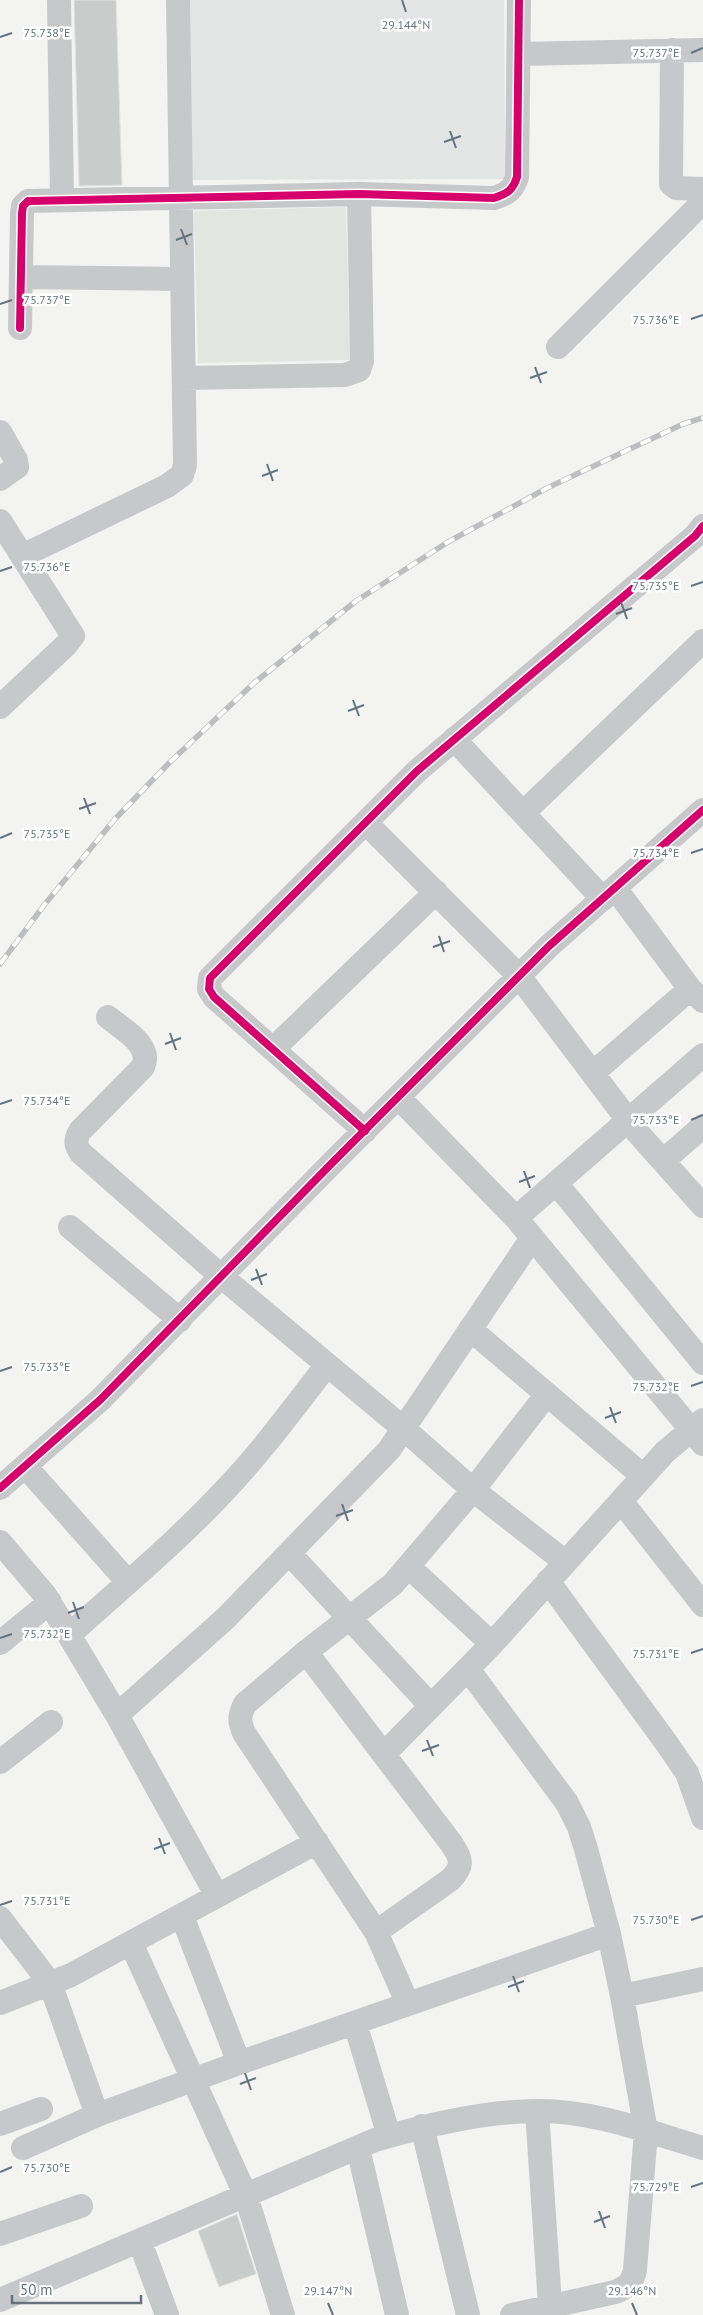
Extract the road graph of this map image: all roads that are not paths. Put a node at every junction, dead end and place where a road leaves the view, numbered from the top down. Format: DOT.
graph roads {
  1 [pos="59,0"];
  2 [pos="178,0"];
  3 [pos="519,0"];
  4 [pos="672,50"];
  5 [pos="703,50"];
  6 [pos="520,54"];
  7 [pos="703,189"];
  8 [pos="360,194"];
  9 [pos="181,197"];
  10 [pos="62,199"];
  11 [pos="703,202"];
  12 [pos="21,277"];
  13 [pos="182,279"];
  14 [pos="20,328"];
  15 [pos="558,347"];
  16 [pos="184,378"];
  17 [pos="0,432"];
  18 [pos="0,479"];
  19 [pos="0,521"];
  20 [pos="703,526"];
  21 [pos="22,556"];
  22 [pos="703,641"];
  23 [pos="2,698"];
  24 [pos="454,739"];
  25 [pos="703,810"];
  26 [pos="523,813"];
  27 [pos="366,822"];
  28 [pos="436,892"];
  29 [pos="609,893"];
  30 [pos="520,976"];
  31 [pos="696,995"];
  32 [pos="108,1017"];
  33 [pos="273,1049"];
  34 [pos="703,1056"];
  35 [pos="593,1073"];
  36 [pos="398,1097"];
  37 [pos="628,1120"];
  38 [pos="703,1126"];
  39 [pos="364,1130"];
  40 [pos="663,1161"];
  41 [pos="556,1183"];
  42 [pos="703,1206"];
  43 [pos="516,1218"];
  44 [pos="70,1227"];
  45 [pos="532,1238"];
  46 [pos="222,1277"];
  47 [pos="180,1320"];
  48 [pos="470,1329"];
  49 [pos="703,1363"];
  50 [pos="327,1365"];
  51 [pos="547,1394"];
  52 [pos="403,1428"];
  53 [pos="699,1431"];
  54 [pos="25,1466"];
  55 [pos="643,1476"];
  56 [pos="0,1488"];
  57 [pos="473,1490"];
  58 [pos="621,1501"];
  59 [pos="0,1542"];
  60 [pos="289,1553"];
  61 [pos="564,1562"];
  62 [pos="409,1567"];
  63 [pos="548,1581"];
  64 [pos="128,1582"];
  65 [pos="50,1602"];
  66 [pos="703,1605"];
  67 [pos="350,1619"];
  68 [pos="69,1635"];
  69 [pos="0,1643"];
  70 [pos="492,1644"];
  71 [pos="306,1652"];
  72 [pos="468,1669"];
  73 [pos="431,1706"];
  74 [pos="117,1715"];
  75 [pos="51,1722"];
  76 [pos="384,1754"];
  77 [pos="0,1762"];
  78 [pos="703,1818"];
  79 [pos="317,1842"];
  80 [pos="217,1896"];
  81 [pos="182,1916"];
  82 [pos="0,1918"];
  83 [pos="376,1932"];
  84 [pos="609,1934"];
  85 [pos="131,1943"];
  86 [pos="703,1979"];
  87 [pos="50,1983"];
  88 [pos="622,1996"];
  89 [pos="0,2003"];
  90 [pos="408,2004"];
  91 [pos="355,2023"];
  92 [pos="239,2063"];
  93 [pos="192,2081"];
  94 [pos="41,2109"];
  95 [pos="537,2111"];
  96 [pos="97,2115"];
  97 [pos="0,2124"];
  98 [pos="422,2126"];
  99 [pos="646,2131"];
  100 [pos="389,2136"];
  101 [pos="22,2148"];
  102 [pos="358,2148"];
  103 [pos="703,2148"];
  104 [pos="246,2196"];
  105 [pos="81,2206"];
  106 [pos="0,2234"];
  107 [pos="140,2242"];
  108 [pos="0,2300"];
  109 [pos="550,2305"];
  110 [pos="167,2315"];
  111 [pos="283,2315"];
  112 [pos="397,2315"];
  113 [pos="468,2315"];
  114 [pos="512,2315"];
  1 -- 10 [label="street"];
  2 -- 9 [label="street"];
  3 -- 6 [label="street"];
  4 -- 5 [label="street"];
  4 -- 6 [label="street"];
  4 -- 7 [label="street"];
  6 -- 8 [label="street"];
  8 -- 9 [label="street"];
  8 -- 16 [label="street"];
  9 -- 10 [label="street"];
  9 -- 13 [label="street"];
  10 -- 12 [label="street"];
  11 -- 15 [label="street"];
  12 -- 13 [label="street"];
  12 -- 14 [label="street"];
  13 -- 16 [label="street"];
  16 -- 21 [label="street"];
  17 -- 18 [label="street"];
  19 -- 21 [label="street"];
  20 -- 24 [label="street"];
  21 -- 23 [label="street"];
  22 -- 26 [label="street"];
  24 -- 26 [label="street"];
  24 -- 27 [label="street"];
  25 -- 29 [label="street"];
  26 -- 29 [label="street"];
  27 -- 28 [label="street"];
  27 -- 33 [label="street"];
  28 -- 30 [label="street"];
  28 -- 33 [label="street"];
  29 -- 30 [label="street"];
  29 -- 31 [label="street"];
  30 -- 35 [label="street"];
  30 -- 36 [label="street"];
  31 -- 35 [label="street"];
  32 -- 46 [label="street"];
  33 -- 39 [label="street"];
  34 -- 37 [label="street"];
  35 -- 37 [label="street"];
  36 -- 39 [label="street"];
  36 -- 43 [label="street"];
  37 -- 40 [label="street"];
  37 -- 41 [label="street"];
  38 -- 40 [label="street"];
  39 -- 46 [label="street"];
  40 -- 42 [label="street"];
  41 -- 43 [label="street"];
  41 -- 49 [label="street"];
  43 -- 45 [label="street"];
  44 -- 47 [label="street"];
  45 -- 48 [label="street"];
  45 -- 53 [label="street"];
  46 -- 47 [label="street"];
  46 -- 50 [label="street"];
  47 -- 54 [label="street"];
  48 -- 51 [label="street"];
  48 -- 52 [label="street"];
  50 -- 52 [label="street"];
  50 -- 64 [label="street"];
  51 -- 55 [label="street"];
  51 -- 57 [label="street"];
  52 -- 57 [label="street"];
  52 -- 60 [label="street"];
  53 -- 55 [label="street"];
  54 -- 56 [label="street"];
  54 -- 64 [label="street"];
  55 -- 58 [label="street"];
  57 -- 61 [label="street"];
  57 -- 62 [label="street"];
  58 -- 61 [label="street"];
  58 -- 66 [label="street"];
  59 -- 65 [label="street"];
  60 -- 67 [label="street"];
  60 -- 74 [label="street"];
  61 -- 63 [label="street"];
  62 -- 67 [label="street"];
  62 -- 70 [label="street"];
  63 -- 70 [label="street"];
  63 -- 78 [label="street"];
  64 -- 68 [label="street"];
  65 -- 68 [label="street"];
  65 -- 69 [label="street"];
  67 -- 71 [label="street"];
  67 -- 73 [label="street"];
  68 -- 74 [label="street"];
  70 -- 72 [label="street"];
  71 -- 76 [label="street"];
  71 -- 79 [label="street"];
  72 -- 73 [label="street"];
  72 -- 84 [label="street"];
  73 -- 76 [label="street"];
  74 -- 80 [label="street"];
  75 -- 77 [label="street"];
  76 -- 83 [label="street"];
  79 -- 80 [label="street"];
  79 -- 83 [label="street"];
  80 -- 81 [label="street"];
  81 -- 85 [label="street"];
  81 -- 92 [label="street"];
  82 -- 87 [label="street"];
  83 -- 90 [label="street"];
  84 -- 88 [label="street"];
  84 -- 90 [label="street"];
  85 -- 87 [label="street"];
  85 -- 93 [label="street"];
  86 -- 88 [label="street"];
  87 -- 89 [label="street"];
  87 -- 96 [label="street"];
  88 -- 99 [label="street"];
  90 -- 91 [label="street"];
  91 -- 92 [label="street"];
  91 -- 100 [label="street"];
  92 -- 93 [label="street"];
  93 -- 96 [label="street"];
  93 -- 104 [label="street"];
  94 -- 97 [label="street"];
  95 -- 98 [label="street"];
  95 -- 99 [label="street"];
  95 -- 109 [label="street"];
  96 -- 101 [label="street"];
  98 -- 100 [label="street"];
  98 -- 113 [label="street"];
  99 -- 103 [label="street"];
  99 -- 109 [label="street"];
  100 -- 102 [label="street"];
  102 -- 104 [label="street"];
  102 -- 112 [label="street"];
  104 -- 107 [label="street"];
  104 -- 111 [label="street"];
  105 -- 106 [label="street"];
  107 -- 108 [label="street"];
  107 -- 110 [label="street"];
  109 -- 114 [label="street"];
}
